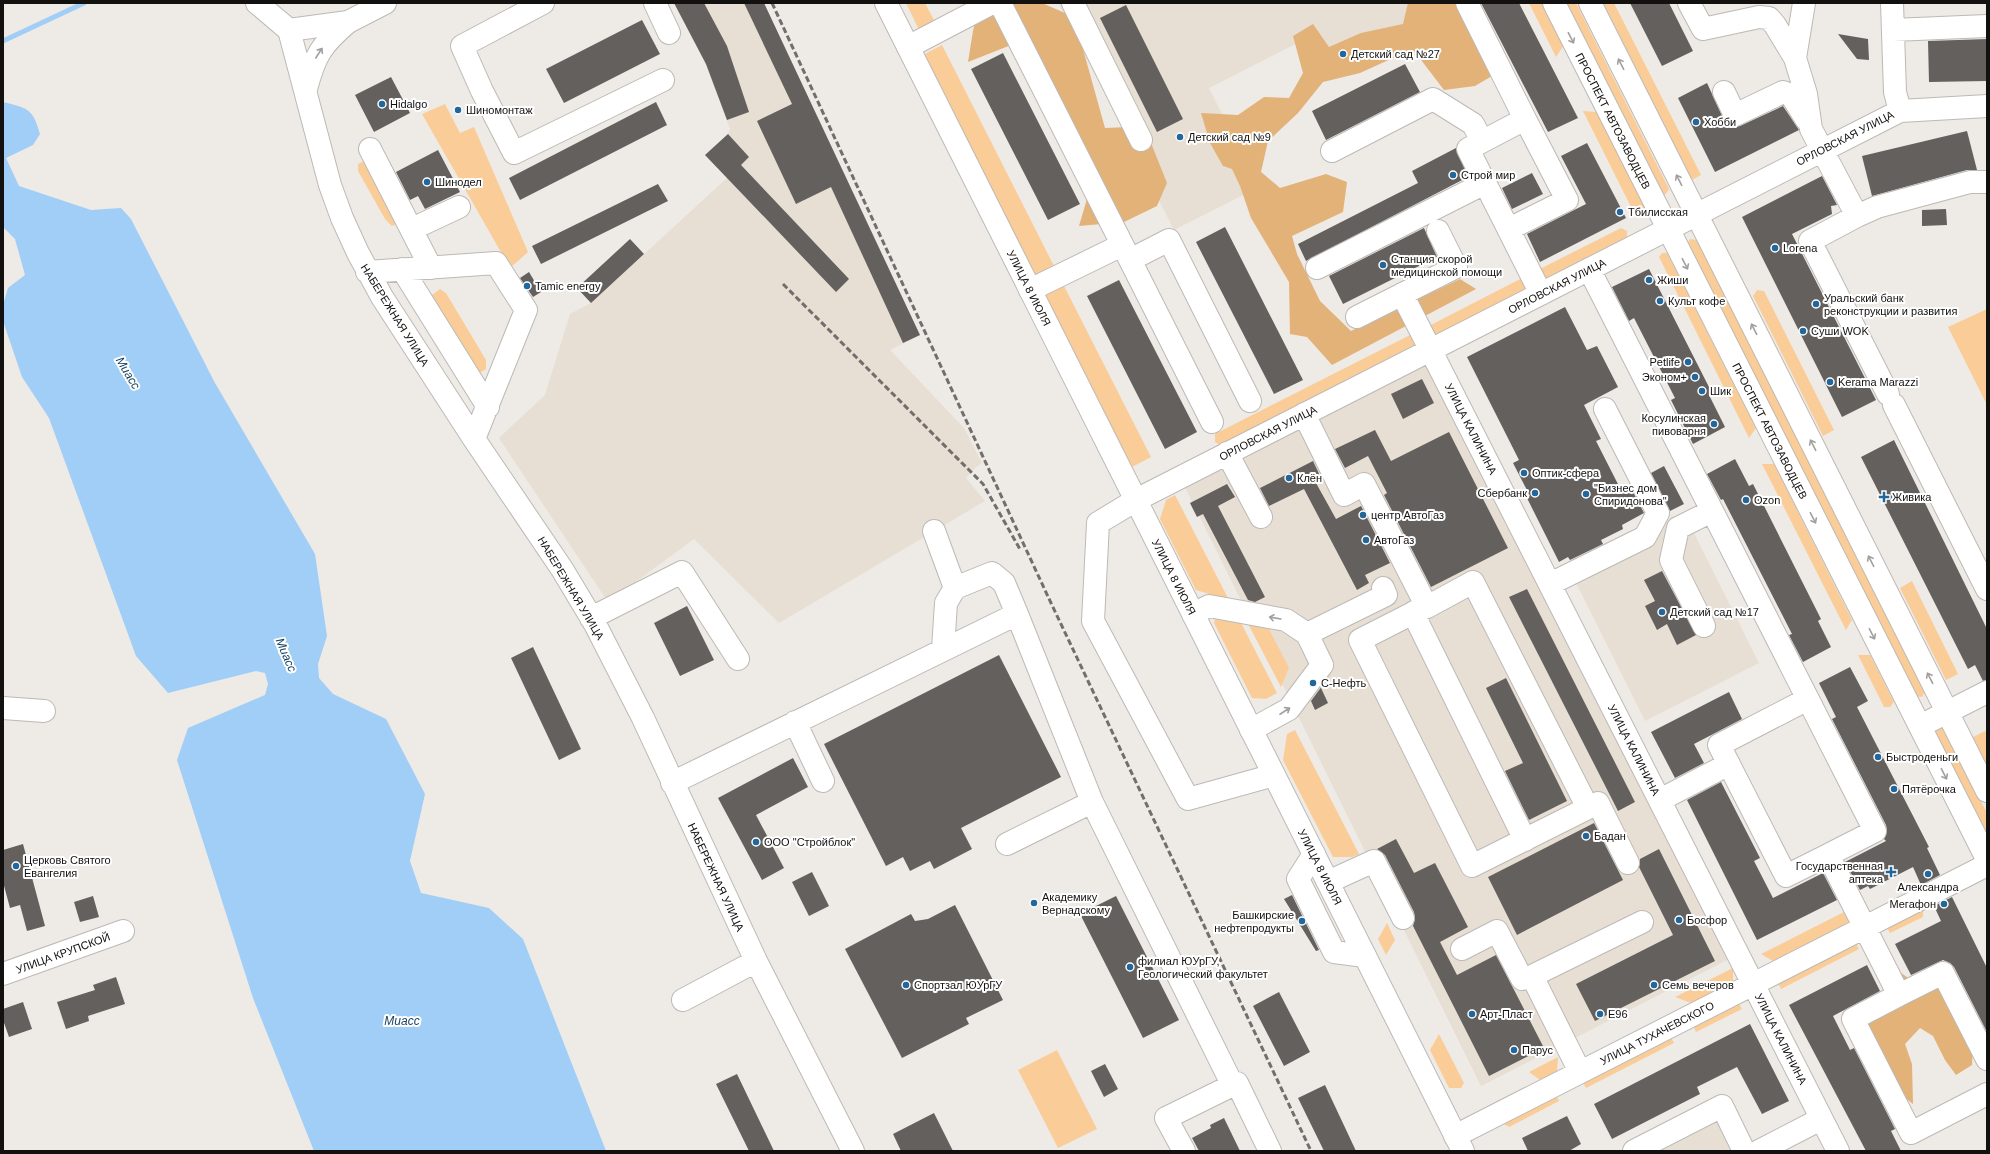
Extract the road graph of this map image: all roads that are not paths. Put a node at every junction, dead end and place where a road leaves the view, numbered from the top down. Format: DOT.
graph roads {
  1 [pos="257,3"];
  2 [pos="385,3"];
  3 [pos="543,3"];
  4 [pos="655,3"];
  5 [pos="886,3"];
  6 [pos="992,3"];
  7 [pos="1000,3"];
  8 [pos="1073,3"];
  9 [pos="1467,3"];
  10 [pos="1554,3"];
  11 [pos="1590,3"];
  12 [pos="1689,3"];
  13 [pos="1804,3"];
  14 [pos="1892,3"];
  15 [pos="348,22"];
  16 [pos="1987,26"];
  17 [pos="289,30"];
  18 [pos="1893,30"];
  19 [pos="669,32"];
  20 [pos="908,47"];
  21 [pos="1795,58"];
  22 [pos="663,80"];
  23 [pos="306,89"];
  24 [pos="1724,92"];
  25 [pos="1987,106"];
  26 [pos="1900,111"];
  27 [pos="1526,119"];
  28 [pos="1811,129"];
  29 [pos="1141,140"];
  30 [pos="1482,141"];
  31 [pos="370,149"];
  32 [pos="1822,150"];
  33 [pos="1332,151"];
  34 [pos="1987,182"];
  35 [pos="1485,183"];
  36 [pos="459,207"];
  37 [pos="1697,215"];
  38 [pos="1857,216"];
  39 [pos="412,229"];
  40 [pos="1509,230"];
  41 [pos="1667,230"];
  42 [pos="1438,231"];
  43 [pos="1126,252"];
  44 [pos="431,268"];
  45 [pos="1317,268"];
  46 [pos="402,269"];
  47 [pos="1589,269"];
  48 [pos="367,272"];
  49 [pos="1030,290"];
  50 [pos="1402,294"];
  51 [pos="1541,294"];
  52 [pos="1357,317"];
  53 [pos="1431,350"];
  54 [pos="1250,401"];
  55 [pos="488,407"];
  56 [pos="1605,409"];
  57 [pos="1304,414"];
  58 [pos="1212,422"];
  59 [pos="474,439"];
  60 [pos="1227,453"];
  61 [pos="1136,500"];
  62 [pos="1712,511"];
  63 [pos="1261,517"];
  64 [pos="934,531"];
  65 [pos="1550,584"];
  66 [pos="955,588"];
  67 [pos="1382,588"];
  68 [pos="1987,588"];
  69 [pos="1420,610"];
  70 [pos="1017,614"];
  71 [pos="1193,614"];
  72 [pos="591,618"];
  73 [pos="1704,626"];
  74 [pos="1307,634"];
  75 [pos="944,649"];
  76 [pos="738,659"];
  77 [pos="1987,692"];
  78 [pos="1808,699"];
  79 [pos="3,708"];
  80 [pos="44,711"];
  81 [pos="1947,712"];
  82 [pos="795,722"];
  83 [pos="1920,726"];
  84 [pos="1251,730"];
  85 [pos="1729,764"];
  86 [pos="1274,775"];
  87 [pos="823,781"];
  88 [pos="672,782"];
  89 [pos="1987,791"];
  90 [pos="1660,800"];
  91 [pos="1092,802"];
  92 [pos="1588,808"];
  93 [pos="1526,840"];
  94 [pos="1007,844"];
  95 [pos="1314,854"];
  96 [pos="1828,855"];
  97 [pos="1987,859"];
  98 [pos="1628,863"];
  99 [pos="1987,865"];
  100 [pos="1328,882"];
  101 [pos="1403,918"];
  102 [pos="1642,922"];
  103 [pos="1865,927"];
  104 [pos="123,931"];
  105 [pos="1462,949"];
  106 [pos="1365,956"];
  107 [pos="756,961"];
  108 [pos="3,974"];
  109 [pos="1532,976"];
  110 [pos="1753,984"];
  111 [pos="1900,995"];
  112 [pos="683,1000"];
  113 [pos="1987,1059"];
  114 [pos="1580,1072"];
  115 [pos="1232,1086"];
  116 [pos="1987,1094"];
  117 [pos="1822,1119"];
  118 [pos="1459,1144"];
  119 [pos="853,1151"];
  120 [pos="1184,1151"];
  121 [pos="1270,1151"];
  122 [pos="1634,1151"];
  123 [pos="1744,1151"];
  124 [pos="1759,1151"];
  125 [pos="1838,1151"];
  1 -- 17 [label="street"];
  2 -- 15 [label="street"];
  3 -- 22 [label="street"];
  4 -- 19 [label="street"];
  5 -- 20 [label="street, УЛИЦА 8 ИЮЛЯ"];
  6 -- 20 [label="street"];
  7 -- 43 [label="street"];
  8 -- 29 [label="street"];
  9 -- 27 [label="street"];
  10 -- 41 [label="street, ПРОСПЕКТ АВТОЗАВОДЦЕВ, one-way"];
  37 -- 11 [label="street, one-way"];
  12 -- 21 [label="street"];
  13 -- 21 [label="street"];
  14 -- 18 [label="street"];
  15 -- 17 [label="street"];
  23 -- 15 [label="street, one-way"];
  16 -- 18 [label="street"];
  17 -- 23 [label="street, НАБЕРЕЖНАЯ УЛИЦА"];
  18 -- 26 [label="street"];
  20 -- 49 [label="street, УЛИЦА 8 ИЮЛЯ"];
  21 -- 28 [label="street"];
  23 -- 48 [label="street, НАБЕРЕЖНАЯ УЛИЦА"];
  24 -- 28 [label="street"];
  25 -- 26 [label="street, ОРЛОВСКАЯ УЛИЦА"];
  26 -- 32 [label="street, ОРЛОВСКАЯ УЛИЦА"];
  27 -- 30 [label="street"];
  27 -- 40 [label="street"];
  28 -- 32 [label="street"];
  30 -- 33 [label="street"];
  30 -- 35 [label="street"];
  31 -- 39 [label="street"];
  32 -- 37 [label="street, ОРЛОВСКАЯ УЛИЦА"];
  32 -- 38 [label="street"];
  34 -- 38 [label="street"];
  35 -- 40 [label="street"];
  35 -- 45 [label="street"];
  36 -- 39 [label="street"];
  37 -- 41 [label="street, ОРЛОВСКАЯ УЛИЦА"];
  81 -- 37 [label="street, one-way"];
  38 -- 68 [label="street"];
  39 -- 44 [label="street"];
  40 -- 51 [label="street"];
  41 -- 47 [label="street, ОРЛОВСКАЯ УЛИЦА"];
  41 -- 83 [label="street, ПРОСПЕКТ АВТОЗАВОДЦЕВ, one-way"];
  42 -- 50 [label="street"];
  43 -- 49 [label="street"];
  43 -- 54 [label="street"];
  43 -- 58 [label="street"];
  44 -- 46 [label="street"];
  44 -- 55 [label="street"];
  46 -- 48 [label="street"];
  46 -- 55 [label="street"];
  47 -- 51 [label="street, ОРЛОВСКАЯ УЛИЦА"];
  47 -- 62 [label="street"];
  48 -- 59 [label="street, НАБЕРЕЖНАЯ УЛИЦА"];
  49 -- 61 [label="street, УЛИЦА 8 ИЮЛЯ"];
  50 -- 52 [label="street"];
  50 -- 53 [label="street, УЛИЦА КАЛИНИНА"];
  51 -- 53 [label="street, ОРЛОВСКАЯ УЛИЦА"];
  53 -- 57 [label="street, ОРЛОВСКАЯ УЛИЦА"];
  53 -- 65 [label="street, УЛИЦА КАЛИНИНА"];
  55 -- 59 [label="street"];
  56 -- 65 [label="street"];
  57 -- 60 [label="street, ОРЛОВСКАЯ УЛИЦА"];
  57 -- 69 [label="street"];
  59 -- 72 [label="street, НАБЕРЕЖНАЯ УЛИЦА"];
  60 -- 61 [label="street, ОРЛОВСКАЯ УЛИЦА"];
  60 -- 63 [label="street"];
  61 -- 71 [label="street, УЛИЦА 8 ИЮЛЯ"];
  61 -- 86 [label="street, ОРЛОВСКАЯ УЛИЦА"];
  62 -- 73 [label="street"];
  62 -- 78 [label="street"];
  64 -- 66 [label="street"];
  65 -- 90 [label="street, УЛИЦА КАЛИНИНА"];
  66 -- 70 [label="street"];
  66 -- 75 [label="street"];
  67 -- 74 [label="street"];
  69 -- 92 [label="street"];
  69 -- 93 [label="street"];
  69 -- 93 [label="street"];
  70 -- 75 [label="street"];
  70 -- 91 [label="street"];
  74 -- 71 [label="street, one-way"];
  71 -- 84 [label="street, УЛИЦА 8 ИЮЛЯ"];
  72 -- 76 [label="street"];
  72 -- 88 [label="street, НАБЕРЕЖНАЯ УЛИЦА"];
  84 -- 74 [label="street, one-way"];
  75 -- 82 [label="street"];
  77 -- 81 [label="street"];
  78 -- 85 [label="street"];
  78 -- 96 [label="street"];
  79 -- 80 [label="street"];
  81 -- 83 [label="street"];
  81 -- 89 [label="street"];
  82 -- 87 [label="street"];
  82 -- 88 [label="street"];
  83 -- 97 [label="street, ПРОСПЕКТ АВТОЗАВОДЦЕВ, one-way"];
  84 -- 86 [label="street, УЛИЦА 8 ИЮЛЯ"];
  85 -- 90 [label="street"];
  85 -- 96 [label="street"];
  86 -- 95 [label="street, УЛИЦА 8 ИЮЛЯ"];
  88 -- 107 [label="street, НАБЕРЕЖНАЯ УЛИЦА"];
  90 -- 110 [label="street, УЛИЦА КАЛИНИНА"];
  91 -- 94 [label="street"];
  91 -- 115 [label="street"];
  92 -- 93 [label="street"];
  92 -- 98 [label="street"];
  95 -- 100 [label="street, УЛИЦА 8 ИЮЛЯ"];
  95 -- 106 [label="street"];
  96 -- 103 [label="street"];
  99 -- 103 [label="street, УЛИЦА ТУХАЧЕВСКОГО"];
  100 -- 101 [label="street"];
  100 -- 106 [label="street, УЛИЦА 8 ИЮЛЯ"];
  102 -- 109 [label="street"];
  103 -- 110 [label="street, УЛИЦА ТУХАЧЕВСКОГО"];
  103 -- 111 [label="street"];
  104 -- 108 [label="street, УЛИЦА КРУПСКОЙ"];
  105 -- 109 [label="street"];
  106 -- 118 [label="street, УЛИЦА 8 ИЮЛЯ"];
  107 -- 112 [label="street"];
  107 -- 119 [label="street, НАБЕРЕЖНАЯ УЛИЦА"];
  109 -- 114 [label="street"];
  110 -- 114 [label="street, УЛИЦА ТУХАЧЕВСКОГО"];
  110 -- 117 [label="street, УЛИЦА КАЛИНИНА"];
  111 -- 113 [label="street"];
  111 -- 116 [label="street"];
  114 -- 118 [label="street, УЛИЦА ТУХАЧЕВСКОГО"];
  115 -- 120 [label="street"];
  115 -- 121 [label="street"];
  117 -- 124 [label="street"];
  117 -- 125 [label="street, УЛИЦА КАЛИНИНА"];
  122 -- 123 [label="street"];
}
